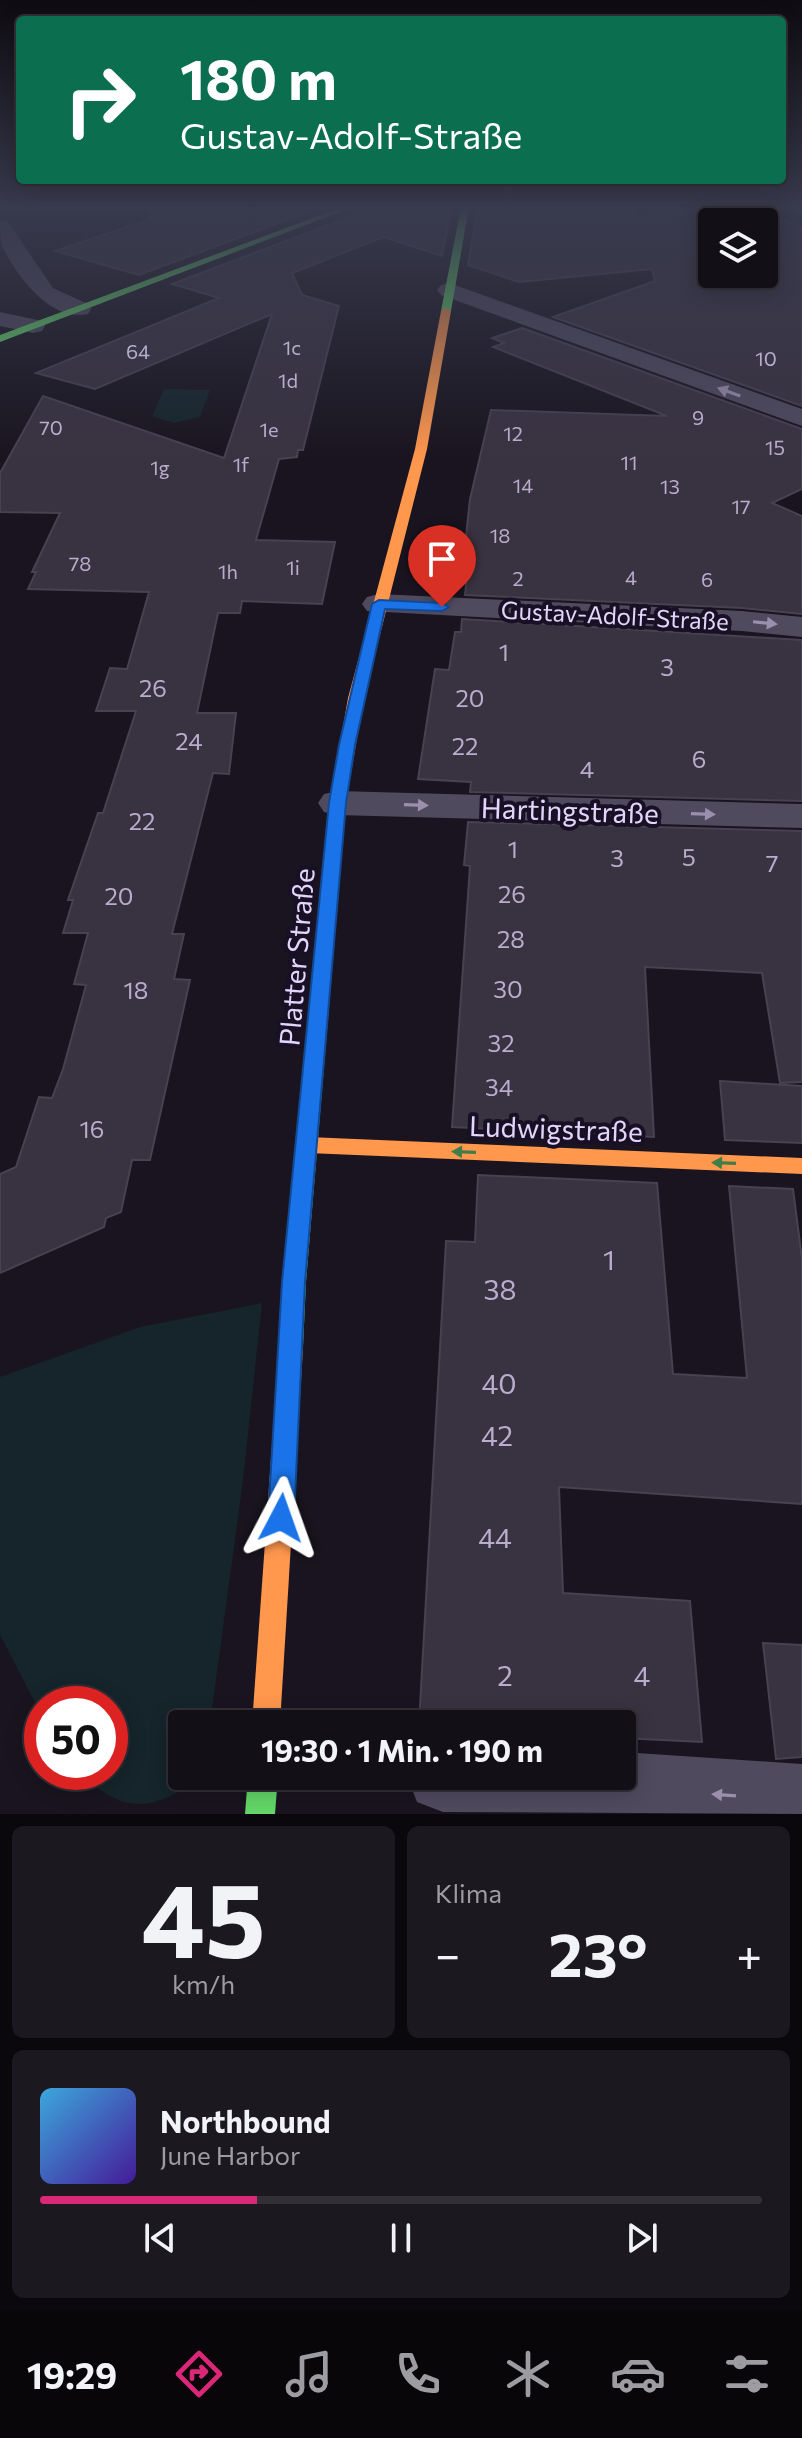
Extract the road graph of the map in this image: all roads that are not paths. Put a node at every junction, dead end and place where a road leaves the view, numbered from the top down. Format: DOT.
graph roads {
  1 [pos="44,292"];
  2 [pos="125,292"];
  3 [pos="449,292"];
  4 [pos="454,292"];
  5 [pos="79,309"];
  6 [pos="0,319"];
  7 [pos="33,326"];
  8 [pos="0,339"];
  9 [pos="802,418"];
  10 [pos="379,604"];
  11 [pos="802,627"];
  12 [pos="338,803"];
  13 [pos="802,816"];
  14 [pos="308,1145"];
  15 [pos="802,1166"];
  16 [pos="267,1710"];
  17 [pos="636,1789"];
  18 [pos="262,1790"];
  19 [pos="802,1801"];
  20 [pos="260,1814"];
  1 -- 5 [label="street"];
  2 -- 5 [label="main road"];
  3 -- 10 [label="main road, Platter Straße"];
  9 -- 4 [label="street, one-way"];
  5 -- 7 [label="main road"];
  6 -- 7 [label="street"];
  7 -- 8 [label="main road"];
  10 -- 11 [label="street, Gustav-Adolf-Straße, one-way"];
  10 -- 12 [label="main road, Platter Straße"];
  12 -- 13 [label="street, Hartingstraße, one-way"];
  12 -- 14 [label="main road, Platter Straße"];
  15 -- 14 [label="main road, Ludwigstraße, one-way"];
  14 -- 16 [label="main road, Platter Straße"];
  19 -- 17 [label="street, one-way"];
  18 -- 20 [label="main road"];
}
